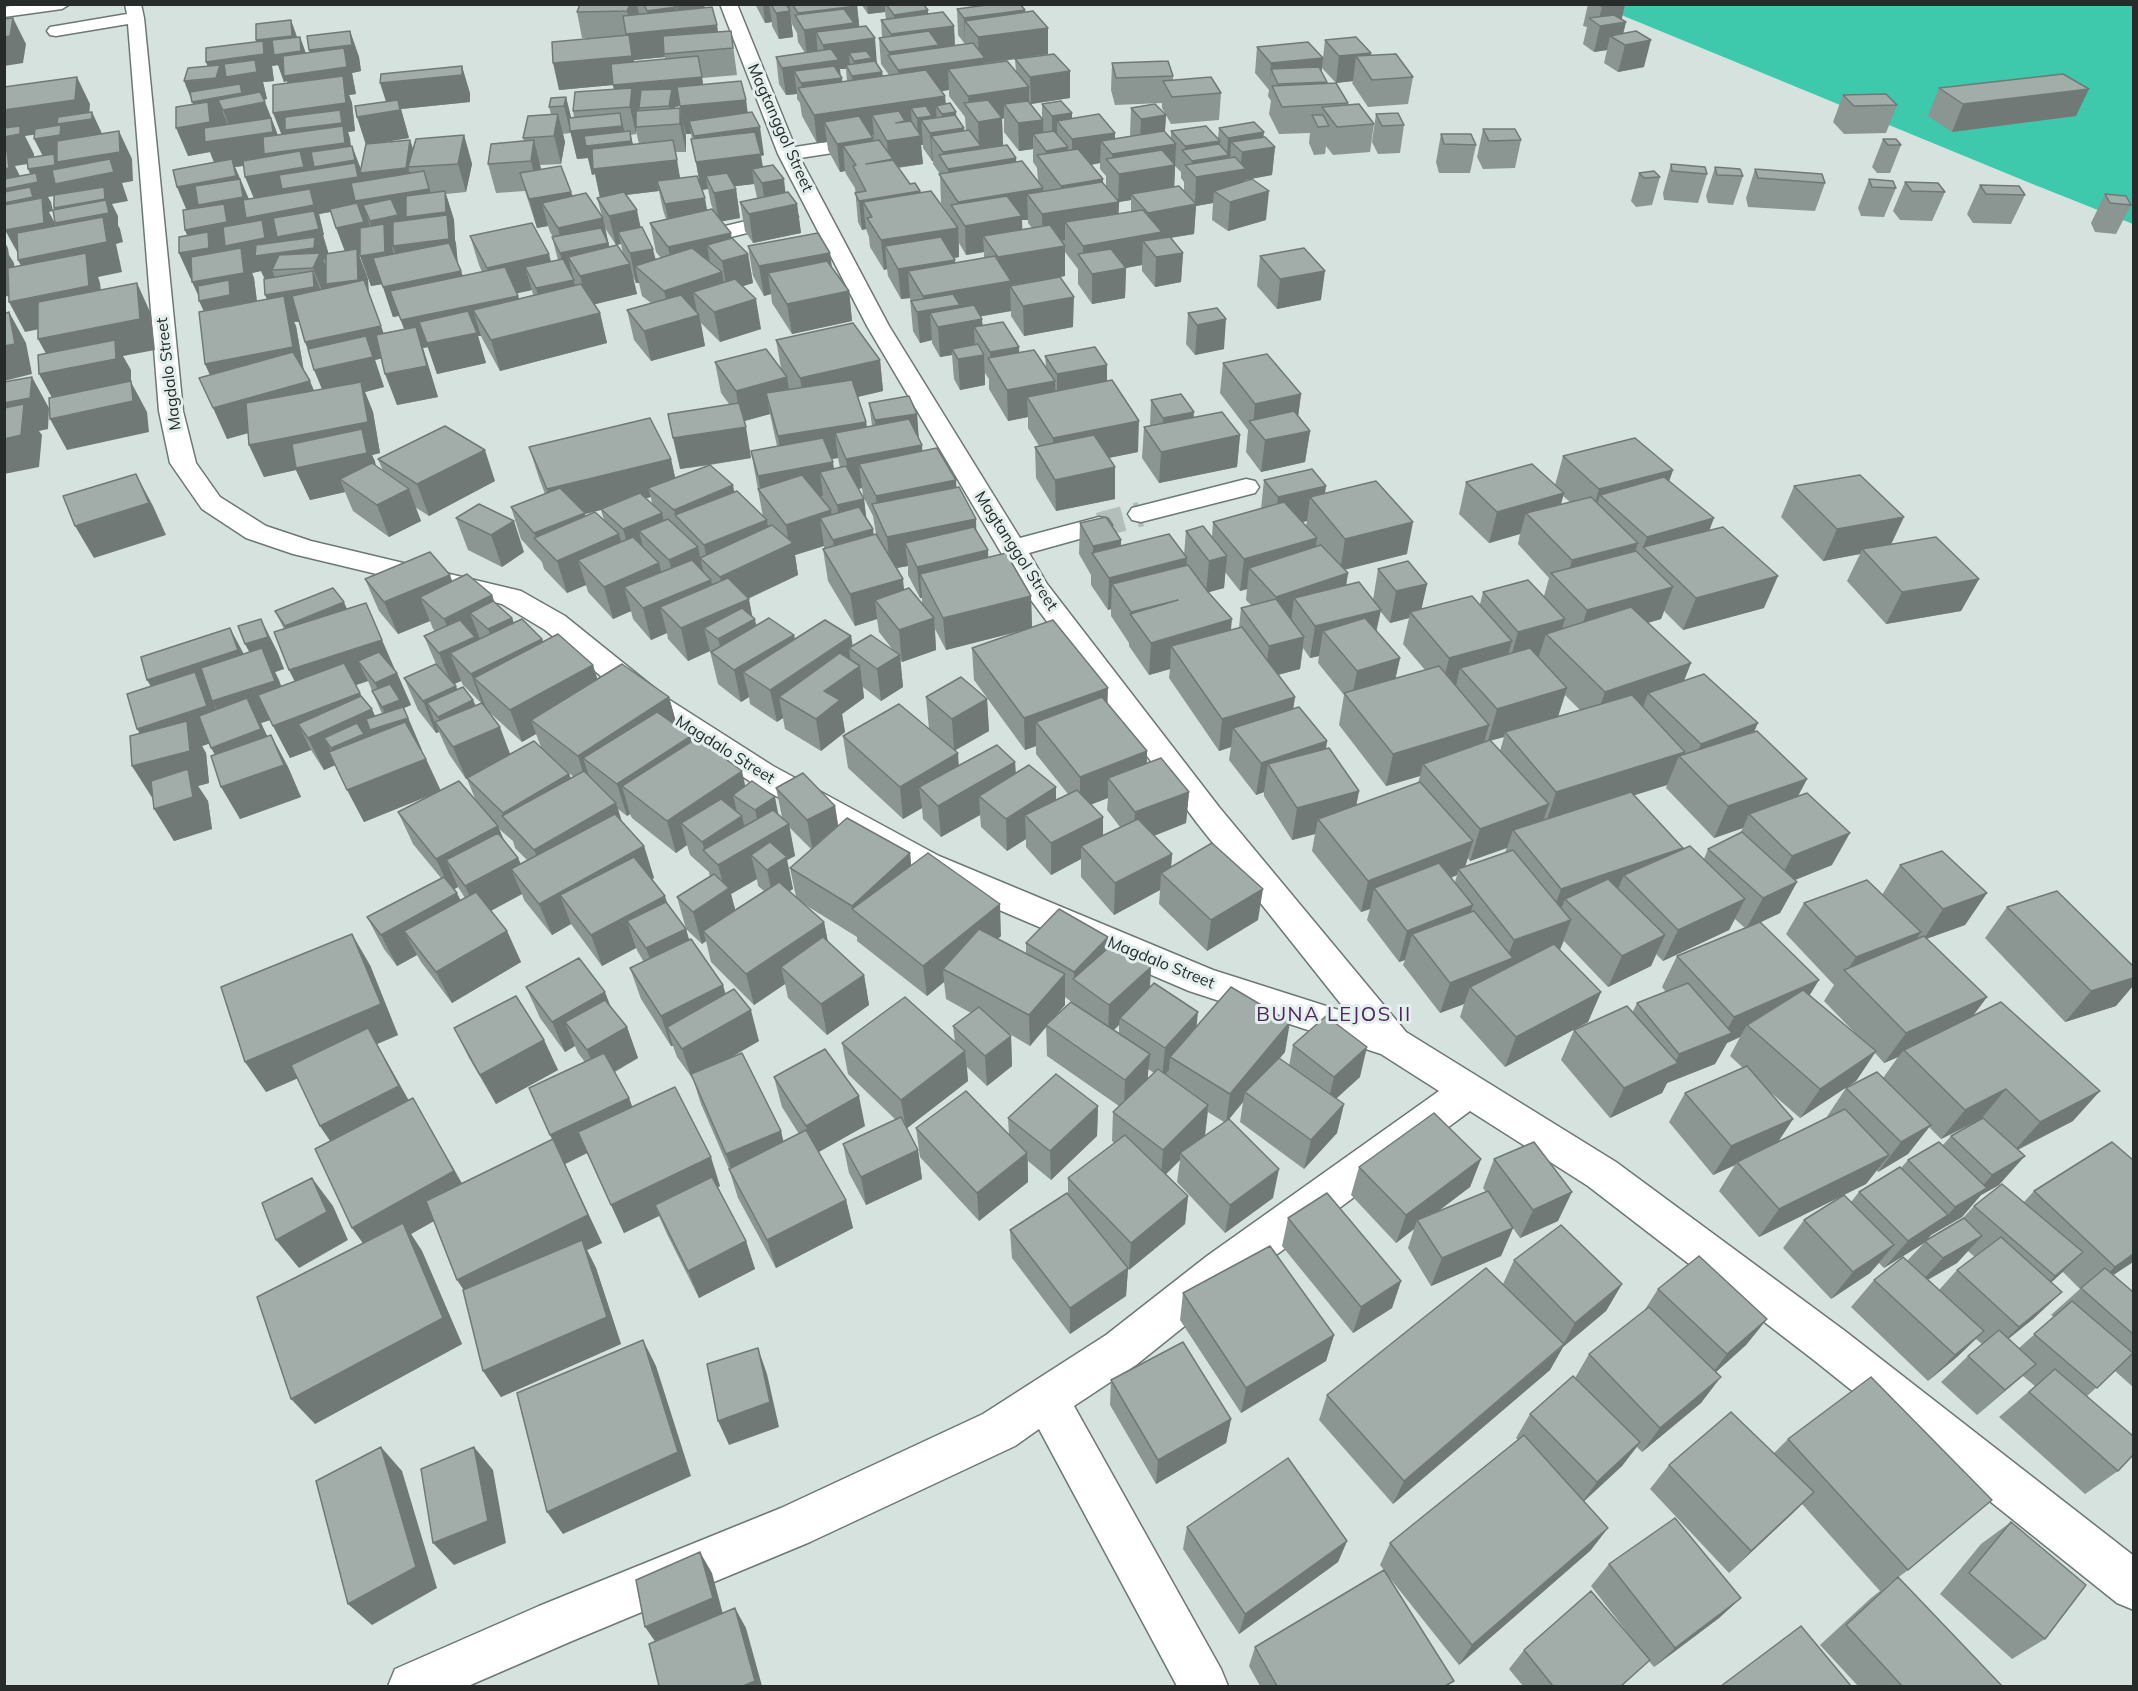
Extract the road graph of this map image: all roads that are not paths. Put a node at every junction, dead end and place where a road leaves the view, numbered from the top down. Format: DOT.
graph roads {
  1 [pos="62,4"];
  2 [pos="728,4"];
  3 [pos="134,11"];
  4 [pos="4,12"];
  5 [pos="56,31"];
  6 [pos="891,139"];
  7 [pos="788,154"];
  8 [pos="816,209"];
  9 [pos="669,246"];
  10 [pos="1246,487"];
  11 [pos="1141,514"];
  12 [pos="1099,525"];
  13 [pos="1012,549"];
  14 [pos="1393,1043"];
  15 [pos="1468,1091"];
  16 [pos="1047,1400"];
  17 [pos="2133,1587"];
  18 [pos="412,1686"];
  19 [pos="1204,1686"];
  1 -- 4 [label="street"];
  2 -- 7 [label="street, Magtanggol Street"];
  3 -- 5 [label="street"];
  3 -- 14 [label="street, Magdalo Street"];
  6 -- 7 [label="street"];
  7 -- 8 [label="street, Magtanggol Street"];
  8 -- 9 [label="street"];
  8 -- 13 [label="street, Magtanggol Street"];
  10 -- 11 [label="street"];
  12 -- 13 [label="street"];
  13 -- 14 [label="street, Magtanggol Street"];
  14 -- 15 [label="street"];
  15 -- 16 [label="street"];
  15 -- 17 [label="street"];
  16 -- 18 [label="street"];
  16 -- 19 [label="street"];
}
